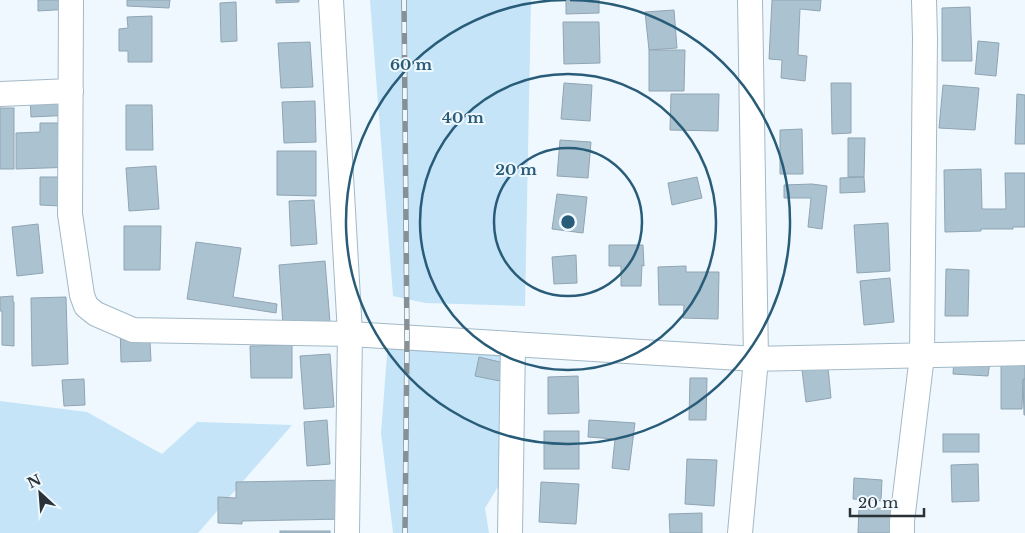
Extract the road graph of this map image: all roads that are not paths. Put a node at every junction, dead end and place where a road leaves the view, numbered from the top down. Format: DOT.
graph roads {
  1 [pos="71,0"];
  2 [pos="331,0"];
  3 [pos="750,0"];
  4 [pos="924,0"];
  5 [pos="71,91"];
  6 [pos="0,94"];
  7 [pos="350,334"];
  8 [pos="513,344"];
  9 [pos="1025,353"];
  10 [pos="922,356"];
  11 [pos="756,359"];
  12 [pos="347,533"];
  13 [pos="510,533"];
  14 [pos="740,533"];
  15 [pos="902,533"];
  1 -- 5 [label="street"];
  2 -- 7 [label="street"];
  3 -- 11 [label="street"];
  4 -- 10 [label="street"];
  5 -- 6 [label="street"];
  5 -- 7 [label="street"];
  7 -- 8 [label="street"];
  7 -- 12 [label="street"];
  8 -- 11 [label="street"];
  8 -- 13 [label="street"];
  9 -- 10 [label="street"];
  10 -- 11 [label="street"];
  10 -- 15 [label="street"];
  11 -- 14 [label="street"];
}
